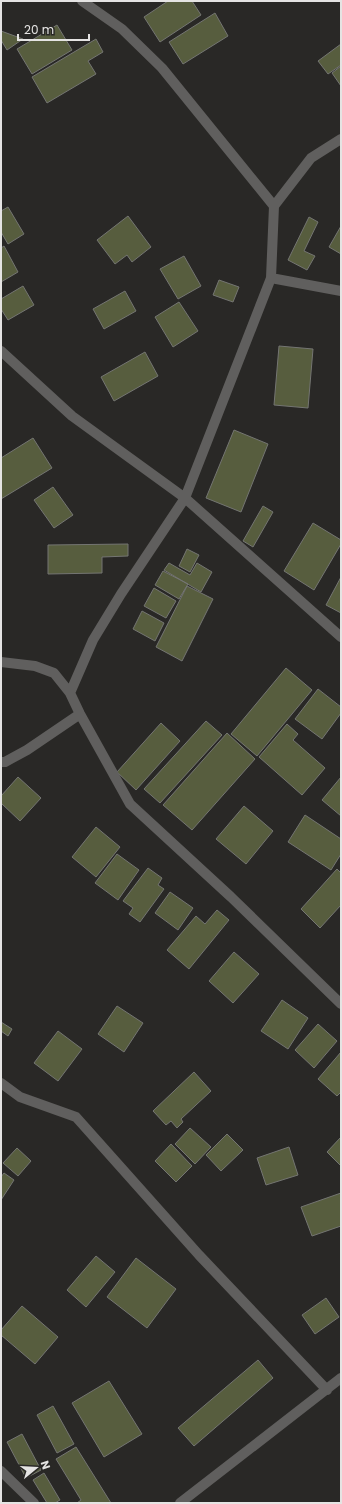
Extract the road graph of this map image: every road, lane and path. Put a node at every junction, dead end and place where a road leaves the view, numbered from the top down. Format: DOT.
graph roads {
  1 [pos="82,1"];
  2 [pos="341,139"];
  3 [pos="274,206"];
  4 [pos="271,278"];
  5 [pos="341,291"];
  6 [pos="1,351"];
  7 [pos="184,498"];
  8 [pos="341,636"];
  9 [pos="1,662"];
  10 [pos="70,693"];
  11 [pos="80,714"];
  12 [pos="1,762"];
  13 [pos="341,1004"];
  14 [pos="1,1083"];
  15 [pos="341,1378"];
  16 [pos="327,1390"];
  17 [pos="1,1470"];
  18 [pos="34,1503"];
  19 [pos="180,1503"];
  1 -- 3 [label="street"];
  2 -- 3 [label="street"];
  3 -- 4 [label="street"];
  4 -- 5 [label="street"];
  4 -- 7 [label="street"];
  6 -- 7 [label="street"];
  7 -- 8 [label="street"];
  7 -- 10 [label="street"];
  9 -- 10 [label="street"];
  10 -- 11 [label="street"];
  11 -- 12 [label="street"];
  11 -- 13 [label="street"];
  14 -- 16 [label="street"];
  15 -- 16 [label="street"];
  16 -- 19 [label="street"];
  17 -- 18 [label="street"];
}
